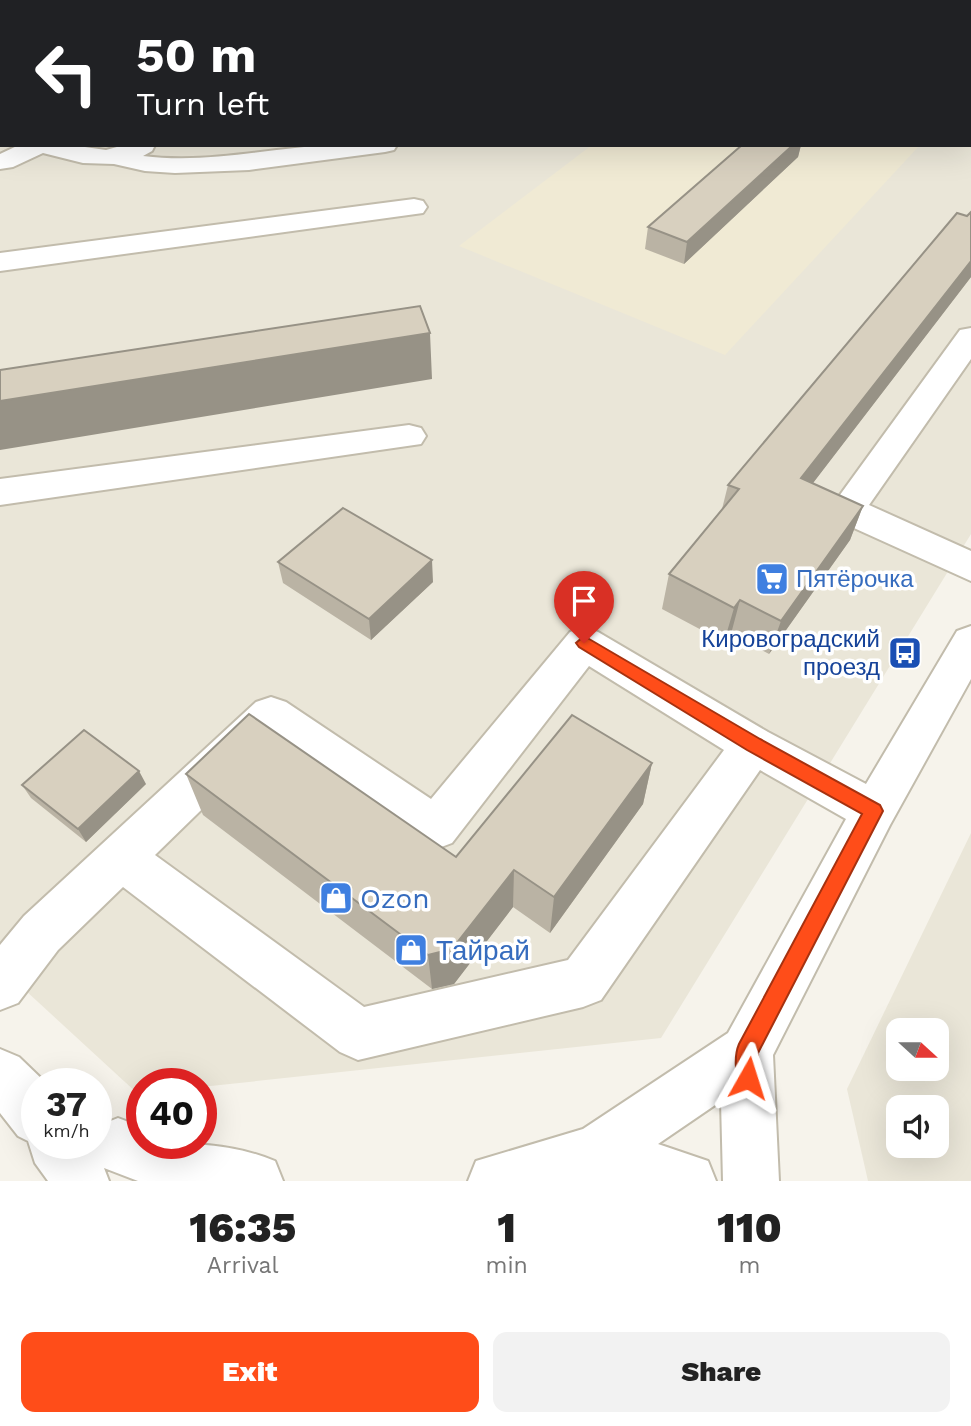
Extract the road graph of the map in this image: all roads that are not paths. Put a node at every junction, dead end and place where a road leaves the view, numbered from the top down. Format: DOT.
graph roads {
  1 [pos="34,147"];
  2 [pos="50,147"];
  3 [pos="140,147"];
  4 [pos="366,147"];
  5 [pos="121,158"];
  6 [pos="4,162"];
  7 [pos="414,207"];
  8 [pos="0,262"];
  9 [pos="971,337"];
  10 [pos="409,436"];
  11 [pos="0,492"];
  12 [pos="971,567"];
  13 [pos="971,642"];
  14 [pos="753,745"];
  15 [pos="874,811"];
  16 [pos="120,857"];
  17 [pos="0,985"];
  18 [pos="747,1052"];
  19 [pos="596,1153"];
  20 [pos="112,1161"];
  21 [pos="255,1181"];
  22 [pos="496,1181"];
  23 [pos="688,1181"];
  24 [pos="751,1181"];
  1 -- 6 [label="street"];
  2 -- 5 [label="street"];
  3 -- 5 [label="street"];
  4 -- 5 [label="street"];
  7 -- 8 [label="street"];
  9 -- 12 [label="street"];
  10 -- 11 [label="street"];
  13 -- 15 [label="street"];
  14 -- 15 [label="street"];
  14 -- 16 [label="street"];
  14 -- 16 [label="street"];
  15 -- 18 [label="street"];
  16 -- 17 [label="street"];
  18 -- 19 [label="street"];
  18 -- 24 [label="street"];
  19 -- 22 [label="street"];
  19 -- 23 [label="street"];
  20 -- 21 [label="street"];
}
